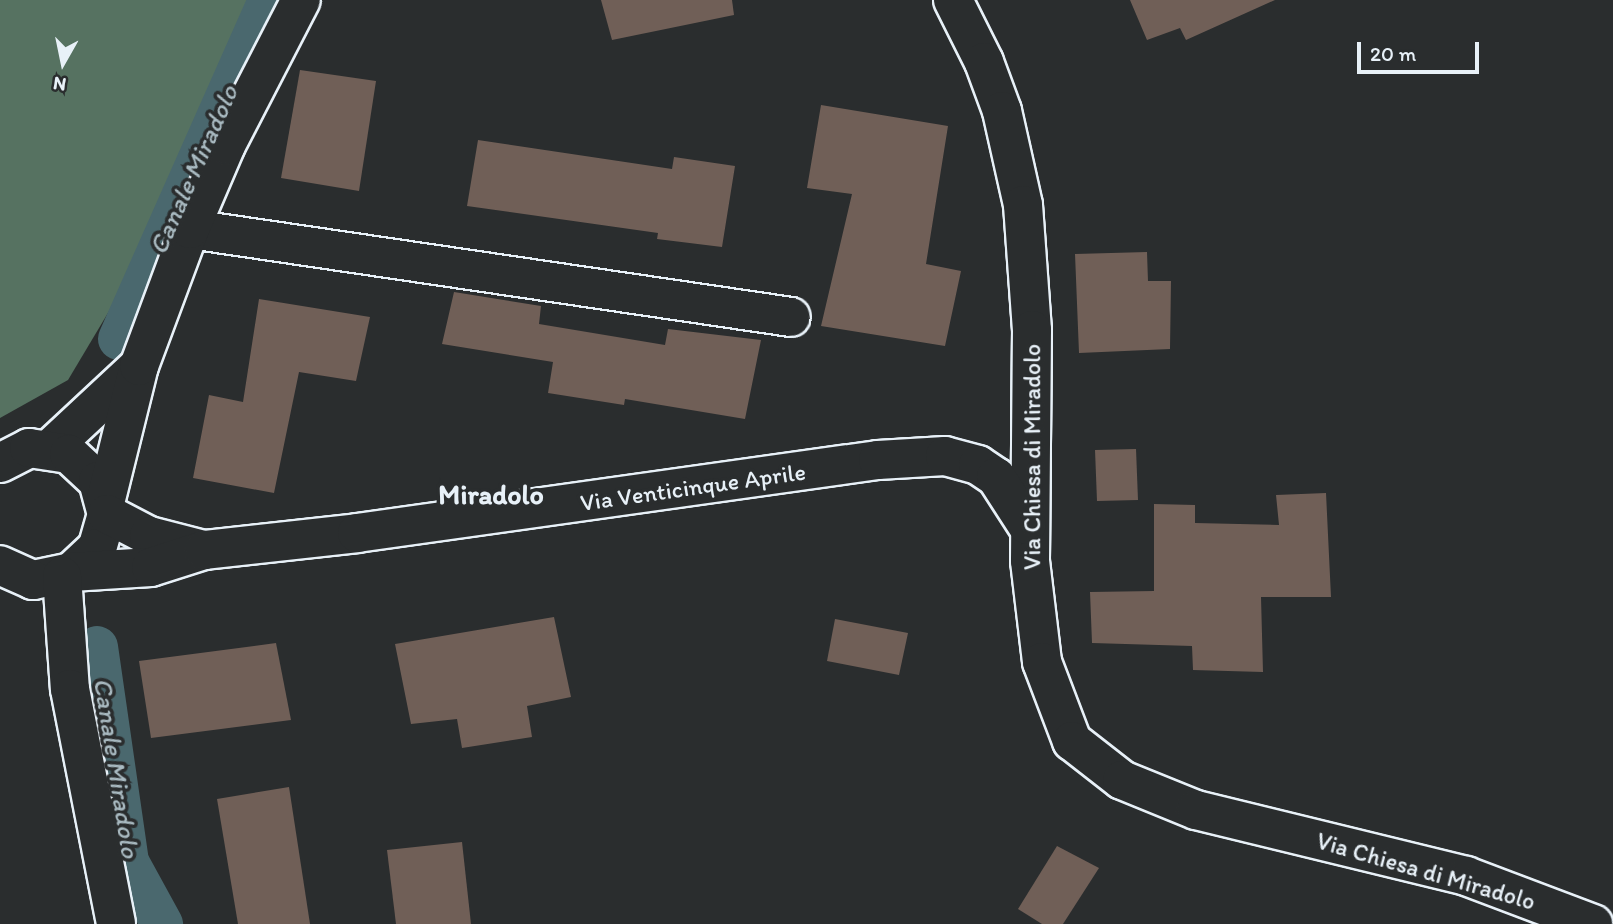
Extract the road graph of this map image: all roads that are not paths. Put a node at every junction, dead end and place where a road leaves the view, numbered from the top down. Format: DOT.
graph roads {
  1 [pos="301,0"];
  2 [pos="953,0"];
  3 [pos="190,229"];
  4 [pos="791,317"];
  5 [pos="139,366"];
  6 [pos="51,448"];
  7 [pos="0,463"];
  8 [pos="106,506"];
  9 [pos="1027,525"];
  10 [pos="204,550"];
  11 [pos="1,566"];
  12 [pos="66,574"];
  13 [pos="116,924"];
  14 [pos="1593,924"];
  1 -- 3 [label="street"];
  2 -- 9 [label="street, Via Chiesa di Miradolo"];
  3 -- 4 [label="street"];
  3 -- 5 [label="street"];
  5 -- 6 [label="street"];
  5 -- 8 [label="street"];
  6 -- 7 [label="street"];
  6 -- 8 [label="street"];
  8 -- 10 [label="street"];
  8 -- 12 [label="street"];
  9 -- 10 [label="street, Via Venticinque Aprile"];
  9 -- 14 [label="street, Via Chiesa di Miradolo"];
  10 -- 12 [label="street"];
  11 -- 12 [label="street"];
  12 -- 13 [label="street"];
}
